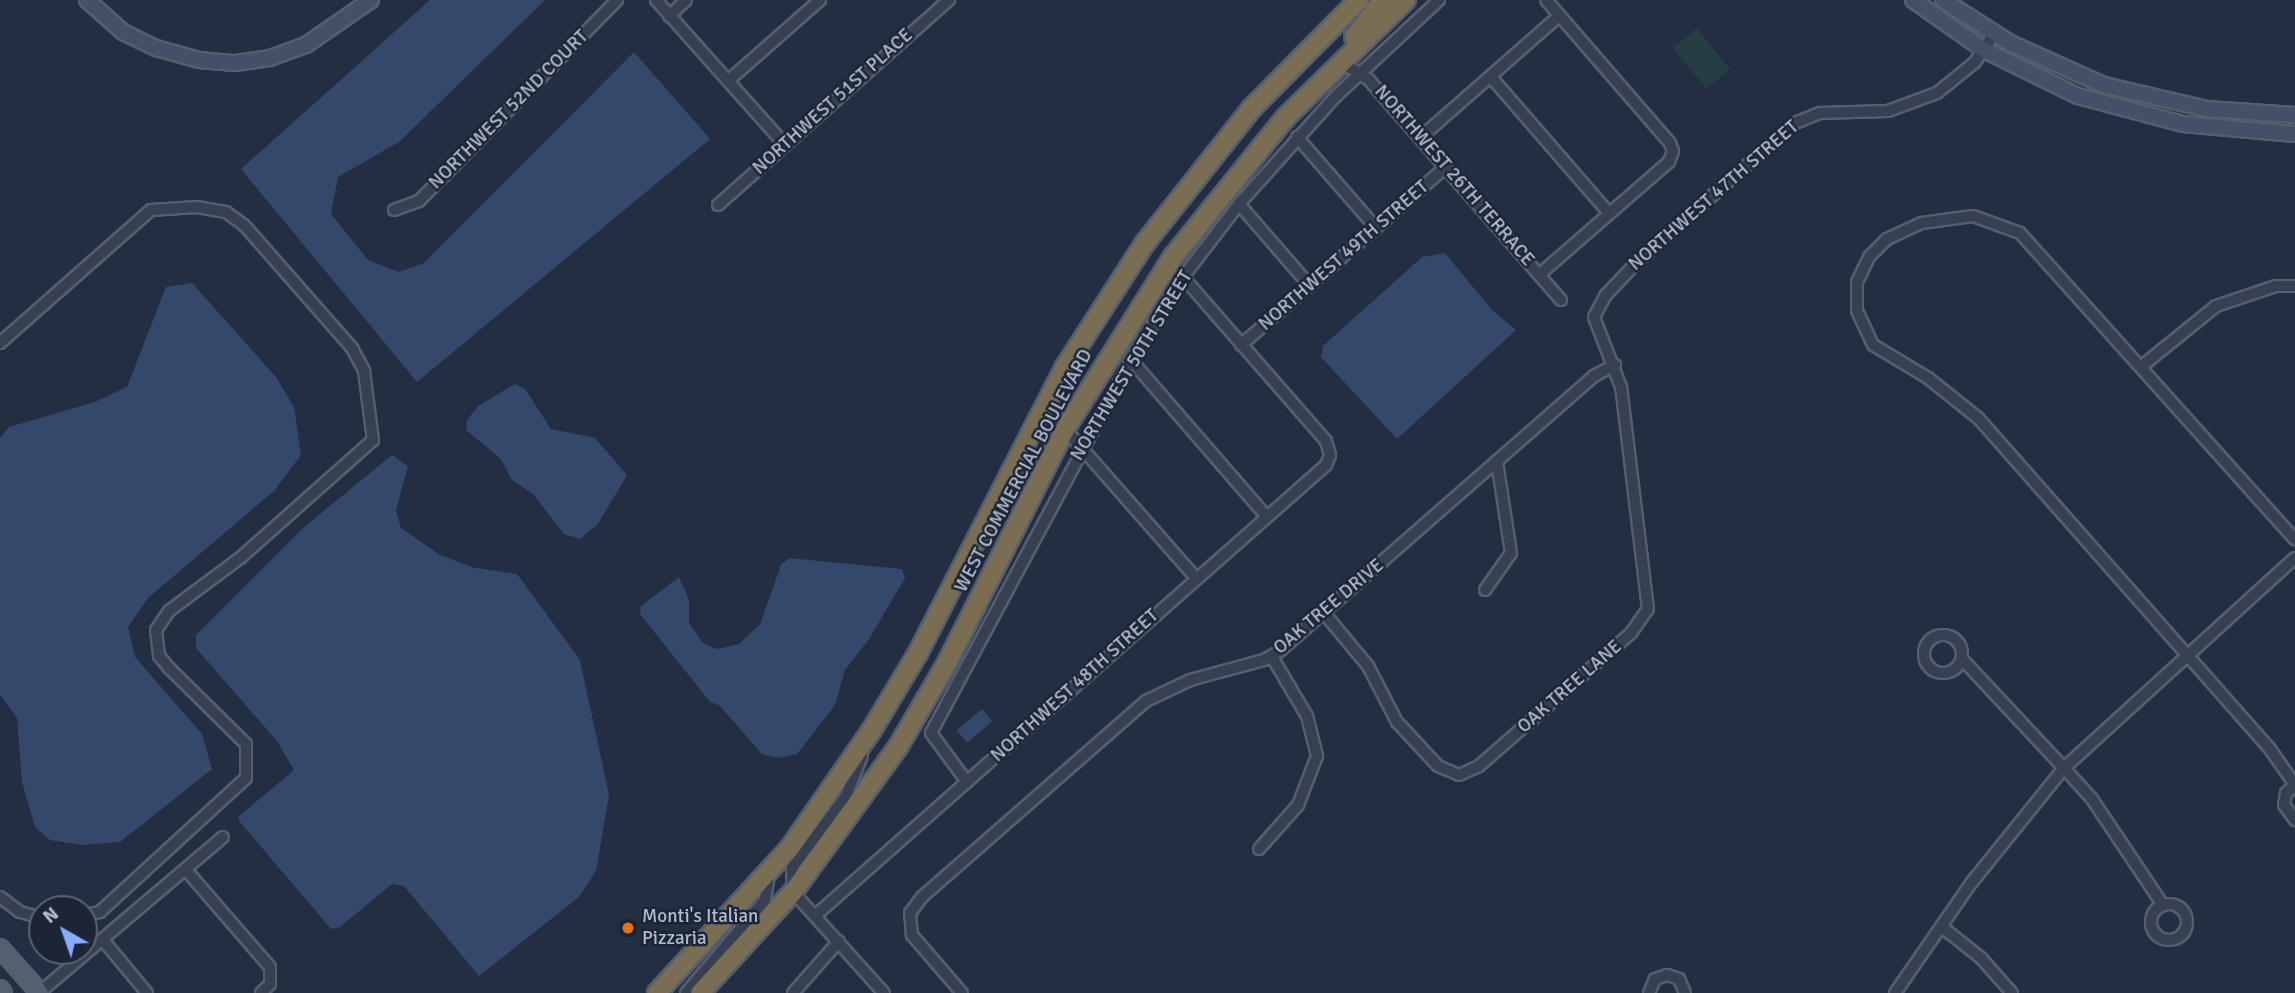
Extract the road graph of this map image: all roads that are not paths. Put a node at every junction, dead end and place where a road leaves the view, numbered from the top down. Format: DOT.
graph roads {
  1 [pos="87,0"];
  2 [pos="371,0"];
  3 [pos="617,0"];
  4 [pos="656,0"];
  5 [pos="687,0"];
  6 [pos="820,0"];
  7 [pos="948,0"];
  8 [pos="1359,0"];
  9 [pos="1383,0"];
  10 [pos="1406,0"];
  11 [pos="1439,0"];
  12 [pos="1545,0"];
  13 [pos="1913,0"];
  14 [pos="1943,0"];
  15 [pos="669,16"];
  16 [pos="1559,16"];
  17 [pos="1994,34"];
  18 [pos="1984,50"];
  19 [pos="1339,61"];
  20 [pos="1361,72"];
  21 [pos="1491,77"];
  22 [pos="728,81"];
  23 [pos="2295,115"];
  24 [pos="2295,134"];
  25 [pos="1297,137"];
  26 [pos="1420,138"];
  27 [pos="785,145"];
  28 [pos="1447,166"];
  29 [pos="1239,204"];
  30 [pos="719,205"];
  31 [pos="394,209"];
  32 [pos="1609,213"];
  33 [pos="1376,228"];
  34 [pos="1540,274"];
  35 [pos="1183,277"];
  36 [pos="1310,286"];
  37 [pos="2295,286"];
  38 [pos="1561,300"];
  39 [pos="0,343"];
  40 [pos="1241,345"];
  41 [pos="1131,360"];
  42 [pos="1615,365"];
  43 [pos="2142,366"];
  44 [pos="1036,421"];
  45 [pos="1065,429"];
  46 [pos="1082,448"];
  47 [pos="1497,461"];
  48 [pos="1266,516"];
  49 [pos="2295,540"];
  50 [pos="2295,558"];
  51 [pos="1196,578"];
  52 [pos="1485,590"];
  53 [pos="1324,613"];
  54 [pos="2186,653"];
  55 [pos="1272,657"];
  56 [pos="1962,659"];
  57 [pos="873,728"];
  58 [pos="2064,768"];
  59 [pos="967,782"];
  60 [pos="2295,785"];
  61 [pos="2295,820"];
  62 [pos="223,837"];
  63 [pos="1259,849"];
  64 [pos="186,870"];
  65 [pos="770,872"];
  66 [pos="793,892"];
  67 [pos="0,897"];
  68 [pos="2163,905"];
  69 [pos="98,912"];
  70 [pos="28,914"];
  71 [pos="816,915"];
  72 [pos="1942,927"];
  73 [pos="103,940"];
  74 [pos="839,941"];
  75 [pos="0,948"];
  76 [pos="39,993"];
  77 [pos="147,993"];
  78 [pos="261,993"];
  79 [pos="657,993"];
  80 [pos="686,993"];
  81 [pos="700,993"];
  82 [pos="793,993"];
  83 [pos="884,993"];
  84 [pos="961,993"];
  85 [pos="1649,993"];
  86 [pos="1685,993"];
  87 [pos="1895,993"];
  88 [pos="2012,993"];
  1 -- 2 [label="main road"];
  3 -- 31 [label="street, NORTHWEST 52ND COURT"];
  4 -- 15 [label="street"];
  5 -- 15 [label="street"];
  6 -- 22 [label="street"];
  7 -- 27 [label="street, NORTHWEST 51ST PLACE"];
  8 -- 44 [label="highway, WEST COMMERCIAL BOULEVARD"];
  9 -- 19 [label="highway"];
  10 -- 19 [label="highway, WEST COMMERCIAL BOULEVARD"];
  11 -- 20 [label="street, NORTHWEST 50TH STREET"];
  12 -- 16 [label="street"];
  13 -- 18 [label="main road"];
  14 -- 17 [label="main road"];
  15 -- 22 [label="street"];
  16 -- 21 [label="street"];
  16 -- 32 [label="street"];
  17 -- 18 [label="street, NORTHWEST 47TH STREET"];
  17 -- 23 [label="main road"];
  18 -- 24 [label="main road"];
  18 -- 42 [label="street, NORTHWEST 47TH STREET"];
  19 -- 20 [label="street, NORTHWEST 26TH TERRACE"];
  19 -- 45 [label="highway, WEST COMMERCIAL BOULEVARD"];
  20 -- 25 [label="street, NORTHWEST 50TH STREET"];
  20 -- 26 [label="street, NORTHWEST 26TH TERRACE"];
  21 -- 26 [label="street"];
  21 -- 32 [label="street"];
  22 -- 27 [label="street"];
  25 -- 29 [label="street, NORTHWEST 50TH STREET"];
  25 -- 33 [label="street"];
  26 -- 28 [label="street, NORTHWEST 26TH TERRACE"];
  27 -- 30 [label="street, NORTHWEST 51ST PLACE"];
  28 -- 33 [label="street, NORTHWEST 49TH STREET"];
  28 -- 34 [label="street, NORTHWEST 26TH TERRACE"];
  29 -- 35 [label="street, NORTHWEST 50TH STREET"];
  29 -- 36 [label="street"];
  32 -- 34 [label="street"];
  33 -- 36 [label="street, NORTHWEST 49TH STREET"];
  34 -- 38 [label="street, NORTHWEST 26TH TERRACE"];
  35 -- 40 [label="street"];
  35 -- 41 [label="street, NORTHWEST 50TH STREET"];
  36 -- 40 [label="street, NORTHWEST 49TH STREET"];
  37 -- 43 [label="street"];
  39 -- 69 [label="street"];
  40 -- 48 [label="street, NORTHWEST 48TH STREET"];
  41 -- 46 [label="street, NORTHWEST 50TH STREET"];
  41 -- 48 [label="street"];
  42 -- 47 [label="street, OAK TREE DRIVE"];
  42 -- 53 [label="street, OAK TREE LANE"];
  43 -- 49 [label="street"];
  43 -- 54 [label="street"];
  44 -- 45 [label="street"];
  44 -- 57 [label="highway, WEST COMMERCIAL BOULEVARD"];
  45 -- 46 [label="street"];
  45 -- 66 [label="highway, WEST COMMERCIAL BOULEVARD"];
  46 -- 51 [label="street"];
  46 -- 59 [label="street, NORTHWEST 50TH STREET"];
  47 -- 52 [label="street"];
  47 -- 53 [label="street, OAK TREE DRIVE"];
  48 -- 51 [label="street, NORTHWEST 48TH STREET"];
  50 -- 54 [label="street"];
  51 -- 59 [label="street, NORTHWEST 48TH STREET"];
  53 -- 55 [label="street, OAK TREE DRIVE"];
  54 -- 58 [label="street"];
  54 -- 60 [label="street"];
  55 -- 63 [label="street"];
  55 -- 84 [label="street, OAK TREE DRIVE"];
  56 -- 58 [label="street"];
  57 -- 65 [label="highway, WEST COMMERCIAL BOULEVARD"];
  57 -- 66 [label="street, WEST COMMERCIAL BOULEVARD"];
  58 -- 68 [label="street"];
  58 -- 72 [label="street"];
  59 -- 71 [label="street, NORTHWEST 48TH STREET"];
  60 -- 61 [label="street"];
  62 -- 64 [label="street"];
  64 -- 73 [label="street"];
  64 -- 78 [label="street"];
  65 -- 79 [label="highway, WEST COMMERCIAL BOULEVARD"];
  65 -- 80 [label="street, WEST COMMERCIAL BOULEVARD"];
  66 -- 71 [label="street"];
  66 -- 81 [label="highway, WEST COMMERCIAL BOULEVARD"];
  67 -- 70 [label="street"];
  71 -- 74 [label="street"];
  72 -- 87 [label="street"];
  72 -- 88 [label="street"];
  73 -- 76 [label="street"];
  73 -- 77 [label="street"];
  74 -- 82 [label="street"];
  74 -- 83 [label="street"];
  75 -- 76 [label="main road"];
  85 -- 86 [label="street"];
}
